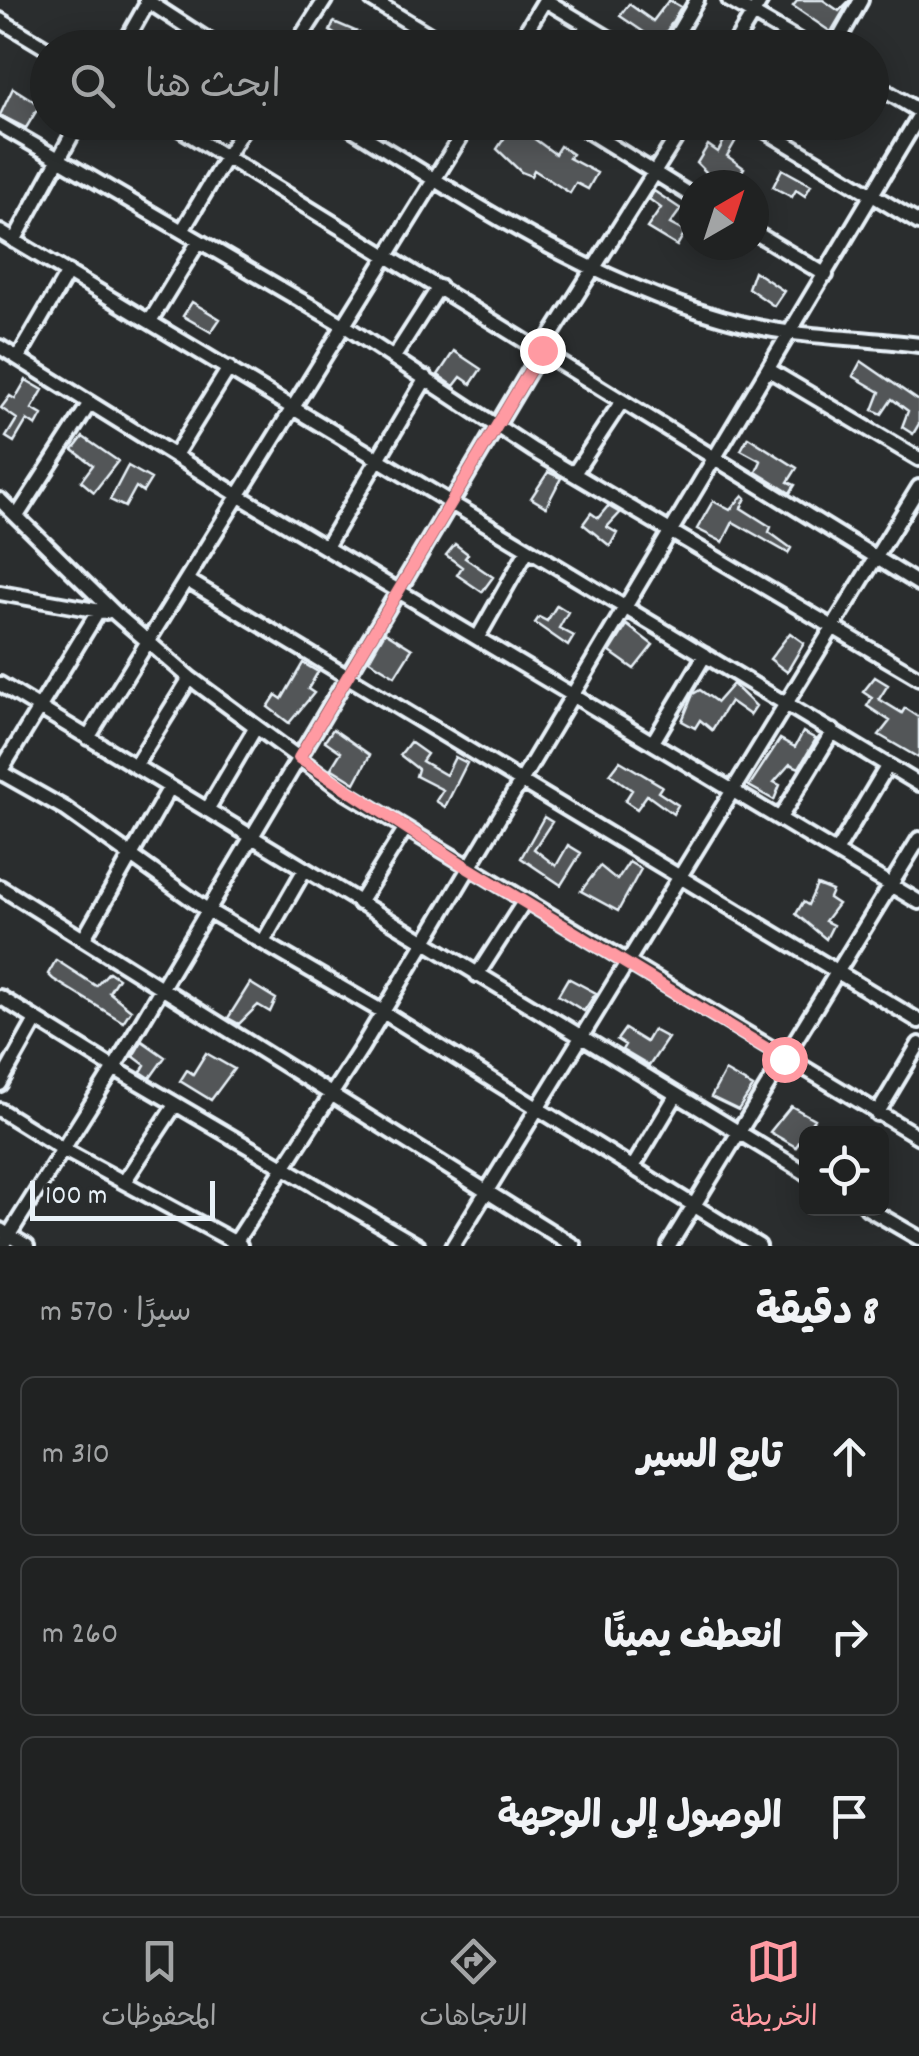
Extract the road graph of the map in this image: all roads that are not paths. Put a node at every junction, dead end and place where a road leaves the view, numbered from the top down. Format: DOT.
graph roads {
  1 [pos="147,0"];
  2 [pos="325,0"];
  3 [pos="372,0"];
  4 [pos="545,0"];
  5 [pos="697,0"];
  6 [pos="729,0"];
  7 [pos="761,0"];
  8 [pos="861,0"];
  9 [pos="752,14"];
  10 [pos="0,20"];
  11 [pos="131,30"];
  12 [pos="193,30"];
  13 [pos="306,30"];
  14 [pos="421,30"];
  15 [pos="527,30"];
  16 [pos="595,30"];
  17 [pos="680,30"];
  18 [pos="743,30"];
  19 [pos="780,30"];
  20 [pos="844,30"];
  21 [pos="30,38"];
  22 [pos="889,94"];
  23 [pos="919,113"];
  24 [pos="0,124"];
  25 [pos="69,140"];
  26 [pos="199,140"];
  27 [pos="236,140"];
  28 [pos="371,140"];
  29 [pos="459,140"];
  30 [pos="602,140"];
  31 [pos="675,140"];
  32 [pos="782,140"];
  33 [pos="226,156"];
  34 [pos="58,159"];
  35 [pos="654,173"];
  36 [pos="435,180"];
  37 [pos="679,188"];
  38 [pos="873,194"];
  39 [pos="919,223"];
  40 [pos="182,230"];
  41 [pos="0,232"];
  42 [pos="199,240"];
  43 [pos="14,241"];
  44 [pos="769,241"];
  45 [pos="388,256"];
  46 [pos="594,270"];
  47 [pos="68,272"];
  48 [pos="826,275"];
  49 [pos="438,287"];
  50 [pos="150,321"];
  51 [pos="345,326"];
  52 [pos="794,331"];
  53 [pos="919,346"];
  54 [pos="0,347"];
  55 [pos="542,350"];
  56 [pos="394,357"];
  57 [pos="18,358"];
  58 [pos="229,368"];
  59 [pos="769,370"];
  60 [pos="426,378"];
  61 [pos="622,401"];
  62 [pos="90,403"];
  63 [pos="295,408"];
  64 [pos="498,424"];
  65 [pos="174,456"];
  66 [pos="376,458"];
  67 [pos="919,459"];
  68 [pos="713,460"];
  69 [pos="575,472"];
  70 [pos="919,488"];
  71 [pos="241,497"];
  72 [pos="0,500"];
  73 [pos="452,504"];
  74 [pos="17,516"];
  75 [pos="672,528"];
  76 [pos="326,547"];
  77 [pos="528,549"];
  78 [pos="876,558"];
  79 [pos="188,580"];
  80 [pos="0,581"];
  81 [pos="919,584"];
  82 [pos="401,592"];
  83 [pos="0,593"];
  84 [pos="30,598"];
  85 [pos="624,607"];
  86 [pos="99,610"];
  87 [pos="116,614"];
  88 [pos="834,628"];
  89 [pos="478,637"];
  90 [pos="147,642"];
  91 [pos="705,655"];
  92 [pos="190,678"];
  93 [pos="919,678"];
  94 [pos="348,680"];
  95 [pos="0,684"];
  96 [pos="572,693"];
  97 [pos="788,704"];
  98 [pos="39,708"];
  99 [pos="256,727"];
  100 [pos="833,731"];
  101 [pos="88,738"];
  102 [pos="653,742"];
  103 [pos="299,758"];
  104 [pos="888,765"];
  105 [pos="135,766"];
  106 [pos="0,772"];
  107 [pos="520,780"];
  108 [pos="919,784"];
  109 [pos="170,788"];
  110 [pos="736,790"];
  111 [pos="207,810"];
  112 [pos="780,818"];
  113 [pos="405,829"];
  114 [pos="251,837"];
  115 [pos="919,838"];
  116 [pos="836,852"];
  117 [pos="128,857"];
  118 [pos="468,868"];
  119 [pos="306,870"];
  120 [pos="682,878"];
  121 [pos="891,885"];
  122 [pos="0,887"];
  123 [pos="524,902"];
  124 [pos="919,902"];
  125 [pos="359,904"];
  126 [pos="206,910"];
  127 [pos="84,938"];
  128 [pos="262,942"];
  129 [pos="424,943"];
  130 [pos="629,966"];
  131 [pos="837,972"];
  132 [pos="476,975"];
  133 [pos="161,988"];
  134 [pos="0,997"];
  135 [pos="383,1012"];
  136 [pos="36,1020"];
  137 [pos="919,1021"];
  138 [pos="583,1040"];
  139 [pos="919,1044"];
  140 [pos="784,1059"];
  141 [pos="114,1068"];
  142 [pos="0,1084"];
  143 [pos="331,1097"];
  144 [pos="674,1097"];
  145 [pos="174,1105"];
  146 [pos="540,1109"];
  147 [pos="0,1110"];
  148 [pos="878,1114"];
  149 [pos="739,1134"];
  150 [pos="919,1137"];
  151 [pos="66,1151"];
  152 [pos="633,1167"];
  153 [pos="287,1168"];
  154 [pos="799,1169"];
  155 [pos="124,1182"];
  156 [pos="487,1193"];
  157 [pos="694,1206"];
  158 [pos="881,1216"];
  159 [pos="4,1237"];
  160 [pos="919,1238"];
  161 [pos="237,1245"];
  162 [pos="27,1246"];
  163 [pos="418,1246"];
  164 [pos="453,1246"];
  165 [pos="574,1246"];
  166 [pos="669,1246"];
  167 [pos="759,1246"];
  168 [pos="914,1246"];
  1 -- 11 [label="street"];
  1 -- 12 [label="street"];
  2 -- 13 [label="street"];
  3 -- 14 [label="street"];
  4 -- 15 [label="street"];
  4 -- 16 [label="street"];
  5 -- 17 [label="street"];
  6 -- 9 [label="street"];
  7 -- 9 [label="street"];
  8 -- 20 [label="street"];
  9 -- 18 [label="street"];
  9 -- 19 [label="street"];
  10 -- 21 [label="street"];
  22 -- 23 [label="street"];
  23 -- 38 [label="street"];
  24 -- 34 [label="street"];
  25 -- 34 [label="street"];
  26 -- 33 [label="street"];
  27 -- 33 [label="street"];
  28 -- 36 [label="street"];
  29 -- 36 [label="street"];
  30 -- 35 [label="street"];
  31 -- 35 [label="street"];
  32 -- 38 [label="street"];
  33 -- 40 [label="street"];
  33 -- 45 [label="street"];
  34 -- 40 [label="street"];
  34 -- 43 [label="street"];
  35 -- 37 [label="street"];
  35 -- 46 [label="street"];
  36 -- 45 [label="street"];
  36 -- 46 [label="street"];
  38 -- 39 [label="street"];
  38 -- 48 [label="street"];
  40 -- 42 [label="street"];
  41 -- 43 [label="street"];
  42 -- 50 [label="street"];
  42 -- 51 [label="street"];
  43 -- 47 [label="street"];
  44 -- 48 [label="street"];
  45 -- 49 [label="street"];
  45 -- 51 [label="street"];
  46 -- 52 [label="street"];
  46 -- 55 [label="street"];
  47 -- 50 [label="street"];
  47 -- 57 [label="street"];
  48 -- 52 [label="street"];
  49 -- 55 [label="street"];
  49 -- 56 [label="street"];
  50 -- 58 [label="street"];
  51 -- 56 [label="street"];
  51 -- 63 [label="street"];
  52 -- 53 [label="street"];
  52 -- 59 [label="street"];
  54 -- 57 [label="street"];
  55 -- 61 [label="street"];
  55 -- 64 [label="street"];
  56 -- 60 [label="street"];
  57 -- 62 [label="street"];
  58 -- 63 [label="street"];
  58 -- 65 [label="street"];
  59 -- 67 [label="street"];
  59 -- 68 [label="street"];
  60 -- 64 [label="street"];
  60 -- 66 [label="street"];
  61 -- 68 [label="street"];
  61 -- 69 [label="street"];
  62 -- 65 [label="street"];
  62 -- 74 [label="street"];
  63 -- 66 [label="street"];
  63 -- 71 [label="street"];
  64 -- 69 [label="street"];
  64 -- 73 [label="street"];
  65 -- 71 [label="street"];
  66 -- 73 [label="street"];
  66 -- 76 [label="street"];
  68 -- 75 [label="street"];
  68 -- 78 [label="street"];
  69 -- 75 [label="street"];
  70 -- 78 [label="street"];
  71 -- 76 [label="street"];
  71 -- 79 [label="street"];
  72 -- 74 [label="street"];
  73 -- 77 [label="street"];
  73 -- 82 [label="street"];
  74 -- 87 [label="street"];
  75 -- 85 [label="street"];
  75 -- 88 [label="street"];
  76 -- 82 [label="street"];
  77 -- 85 [label="street"];
  77 -- 89 [label="street"];
  78 -- 81 [label="street"];
  78 -- 88 [label="street"];
  79 -- 90 [label="street"];
  79 -- 94 [label="street"];
  80 -- 84 [label="street"];
  82 -- 89 [label="street"];
  82 -- 94 [label="street"];
  83 -- 84 [label="street"];
  84 -- 86 [label="street"];
  85 -- 91 [label="street"];
  85 -- 96 [label="street"];
  86 -- 87 [label="street"];
  86 -- 98 [label="street"];
  87 -- 90 [label="street"];
  88 -- 93 [label="street"];
  88 -- 97 [label="street"];
  89 -- 96 [label="street"];
  90 -- 92 [label="street"];
  90 -- 101 [label="street"];
  91 -- 97 [label="street"];
  91 -- 102 [label="street"];
  92 -- 99 [label="street"];
  92 -- 105 [label="street"];
  94 -- 103 [label="street"];
  94 -- 107 [label="street"];
  95 -- 98 [label="street"];
  96 -- 102 [label="street"];
  96 -- 107 [label="street"];
  97 -- 100 [label="street"];
  97 -- 110 [label="street"];
  98 -- 101 [label="street"];
  98 -- 106 [label="street"];
  99 -- 103 [label="street"];
  99 -- 111 [label="street"];
  100 -- 104 [label="street"];
  100 -- 112 [label="street"];
  101 -- 105 [label="street"];
  102 -- 110 [label="street"];
  103 -- 113 [label="street"];
  103 -- 114 [label="street"];
  104 -- 108 [label="street"];
  104 -- 116 [label="street"];
  105 -- 109 [label="street"];
  106 -- 117 [label="street"];
  107 -- 118 [label="street"];
  107 -- 120 [label="street"];
  109 -- 111 [label="street"];
  109 -- 117 [label="street"];
  110 -- 112 [label="street"];
  110 -- 120 [label="street"];
  111 -- 114 [label="street"];
  112 -- 116 [label="street"];
  113 -- 118 [label="street"];
  113 -- 125 [label="street"];
  114 -- 119 [label="street"];
  114 -- 126 [label="street"];
  115 -- 121 [label="street"];
  116 -- 121 [label="street"];
  117 -- 126 [label="street"];
  117 -- 127 [label="street"];
  118 -- 123 [label="street"];
  118 -- 129 [label="street"];
  119 -- 125 [label="street"];
  119 -- 128 [label="street"];
  120 -- 130 [label="street"];
  120 -- 131 [label="street"];
  121 -- 124 [label="street"];
  121 -- 131 [label="street"];
  122 -- 127 [label="street"];
  123 -- 130 [label="street"];
  123 -- 132 [label="street"];
  125 -- 129 [label="street"];
  126 -- 128 [label="street"];
  126 -- 133 [label="street"];
  127 -- 133 [label="street"];
  128 -- 135 [label="street"];
  129 -- 132 [label="street"];
  129 -- 135 [label="street"];
  130 -- 138 [label="street"];
  130 -- 140 [label="street"];
  131 -- 137 [label="street"];
  131 -- 140 [label="street"];
  132 -- 138 [label="street"];
  133 -- 141 [label="street"];
  133 -- 143 [label="street"];
  134 -- 136 [label="street"];
  135 -- 143 [label="street"];
  135 -- 146 [label="street"];
  136 -- 141 [label="street"];
  136 -- 142 [label="street"];
  138 -- 144 [label="street"];
  138 -- 146 [label="street"];
  139 -- 148 [label="street"];
  140 -- 148 [label="street"];
  140 -- 149 [label="street"];
  141 -- 145 [label="street"];
  141 -- 151 [label="street"];
  143 -- 153 [label="street"];
  143 -- 156 [label="street"];
  144 -- 149 [label="street"];
  144 -- 152 [label="street"];
  145 -- 153 [label="street"];
  145 -- 155 [label="street"];
  146 -- 152 [label="street"];
  146 -- 156 [label="street"];
  147 -- 151 [label="street"];
  148 -- 150 [label="street"];
  149 -- 154 [label="street"];
  149 -- 157 [label="street"];
  151 -- 155 [label="street"];
  151 -- 159 [label="street"];
  152 -- 157 [label="street"];
  153 -- 161 [label="street"];
  153 -- 163 [label="street"];
  155 -- 161 [label="street"];
  156 -- 164 [label="street"];
  156 -- 165 [label="street"];
  157 -- 166 [label="street"];
  157 -- 167 [label="street"];
  158 -- 160 [label="street"];
  159 -- 162 [label="street"];
  160 -- 168 [label="street"];
}
